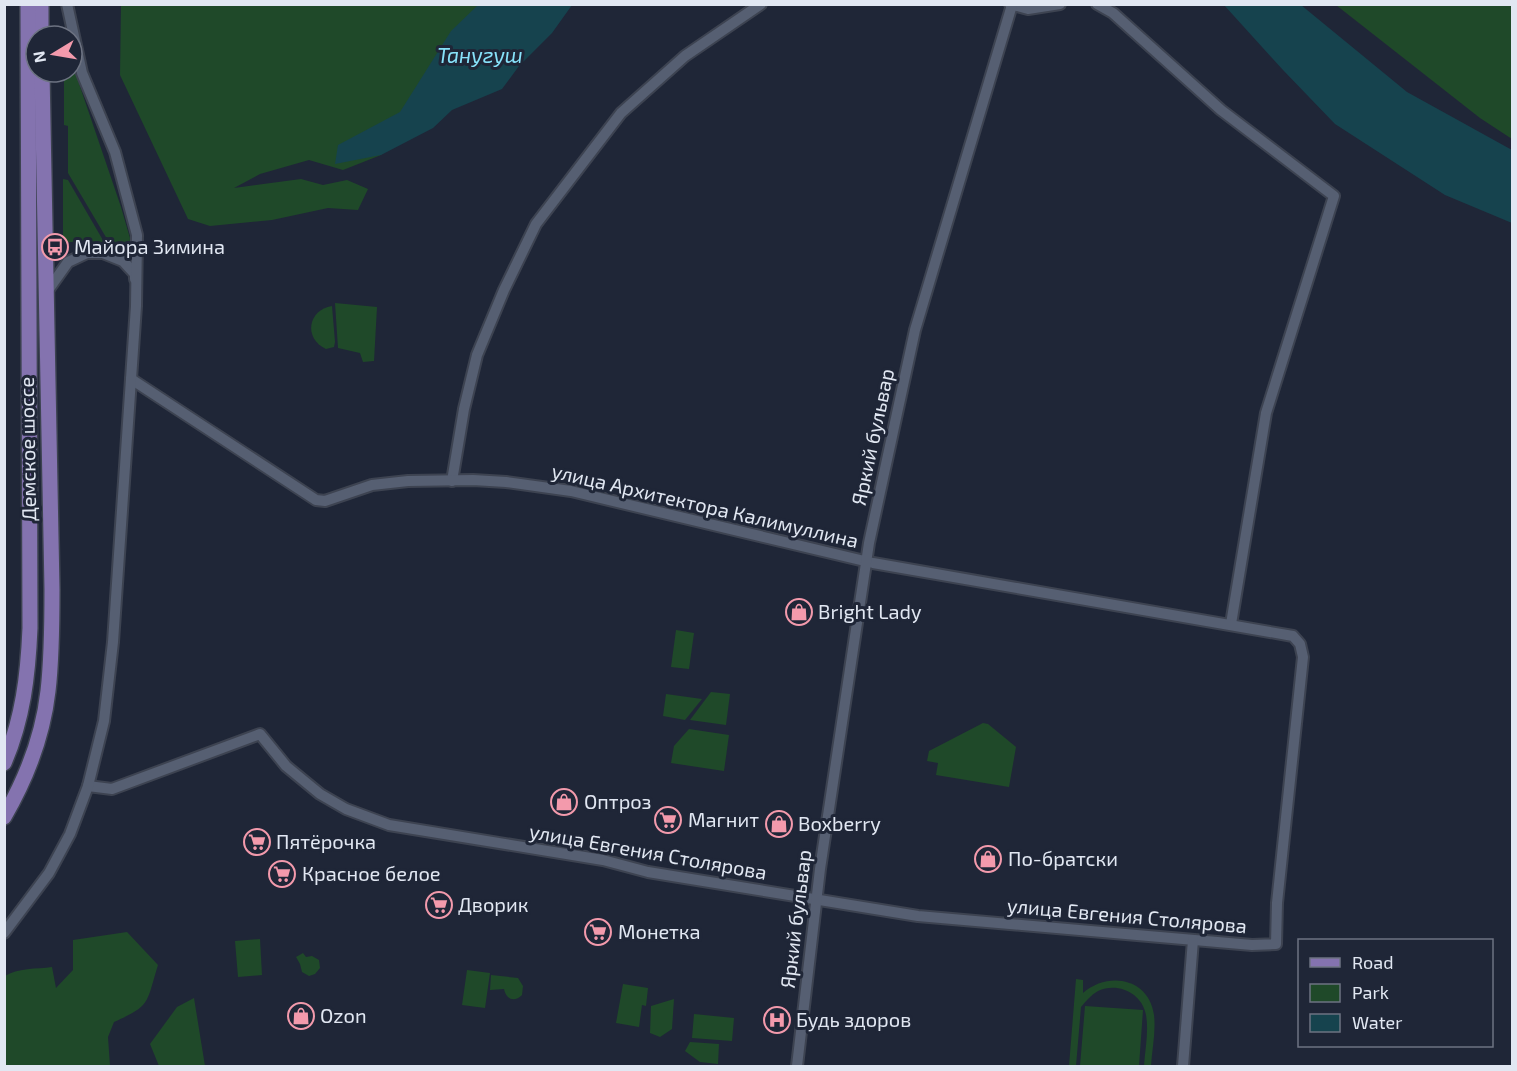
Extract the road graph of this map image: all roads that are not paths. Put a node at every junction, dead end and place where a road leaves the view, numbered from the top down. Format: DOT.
graph roads {
  1 [pos="28,4"];
  2 [pos="41,4"];
  3 [pos="67,4"];
  4 [pos="761,4"];
  5 [pos="1060,4"];
  6 [pos="1097,4"];
  7 [pos="1011,5"];
  8 [pos="41,24"];
  9 [pos="42,84"];
  10 [pos="46,293"];
  11 [pos="136,306"];
  12 [pos="131,379"];
  13 [pos="452,481"];
  14 [pos="866,561"];
  15 [pos="1231,624"];
  16 [pos="4,763"];
  17 [pos="88,786"];
  18 [pos="4,817"];
  19 [pos="816,899"];
  20 [pos="4,933"];
  21 [pos="1193,940"];
  22 [pos="1276,944"];
  23 [pos="797,1066"];
  24 [pos="1184,1066"];
  1 -- 16 [label="main road, Демское шоссе"];
  2 -- 8 [label="main road"];
  3 -- 11 [label="street"];
  4 -- 13 [label="street"];
  5 -- 7 [label="street"];
  6 -- 15 [label="street"];
  7 -- 14 [label="street, Яркий бульвар"];
  9 -- 10 [label="main road, Демское шоссе"];
  10 -- 11 [label="street"];
  10 -- 18 [label="main road, Демское шоссе"];
  11 -- 12 [label="street"];
  12 -- 13 [label="street, улица Архитектора Калимуллина"];
  12 -- 17 [label="street"];
  13 -- 14 [label="street, улица Архитектора Калимуллина"];
  14 -- 15 [label="street, улица Архитектора Калимуллина"];
  14 -- 19 [label="street, Яркий бульвар"];
  15 -- 22 [label="street, улица Архитектора Калимуллина"];
  17 -- 19 [label="street, улица Евгения Столярова"];
  17 -- 20 [label="street"];
  19 -- 21 [label="street, улица Евгения Столярова"];
  19 -- 23 [label="street, Яркий бульвар"];
  21 -- 22 [label="street, улица Евгения Столярова"];
  21 -- 24 [label="street"];
}
